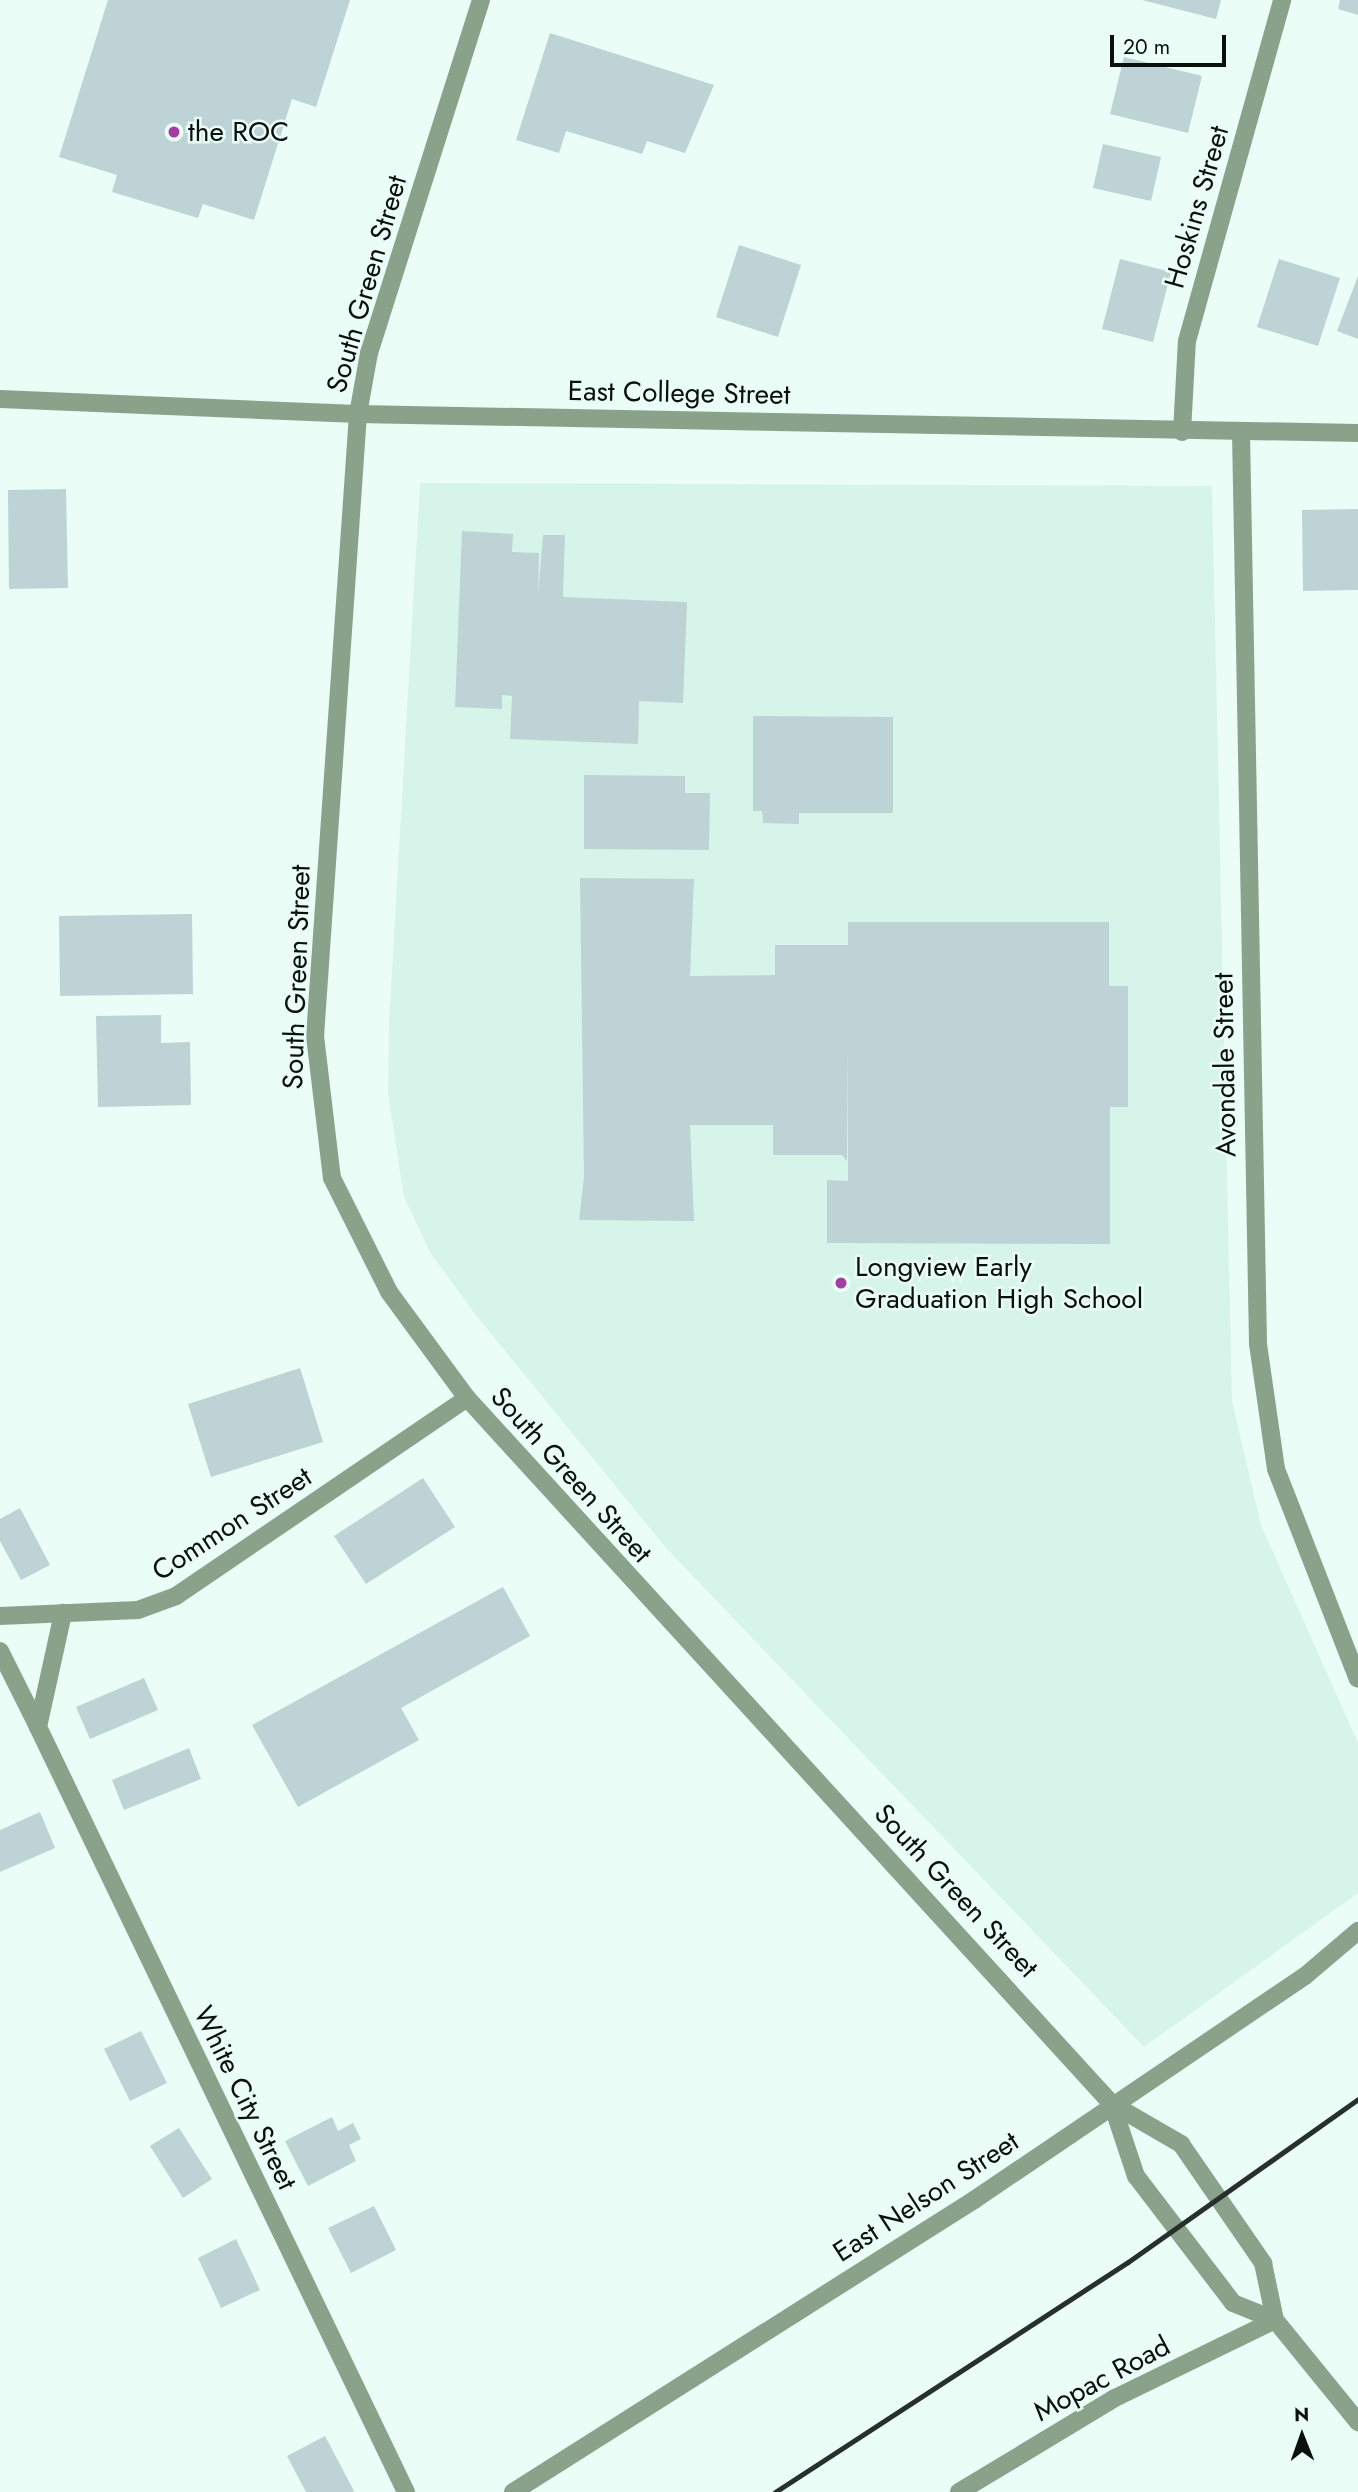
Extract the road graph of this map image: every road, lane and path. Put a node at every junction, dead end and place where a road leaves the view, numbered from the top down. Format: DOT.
graph roads {
  1 [pos="481,0"];
  2 [pos="1282,0"];
  3 [pos="0,399"];
  4 [pos="358,414"];
  5 [pos="1182,432"];
  6 [pos="1241,433"];
  7 [pos="1358,433"];
  8 [pos="467,1398"];
  9 [pos="63,1613"];
  10 [pos="0,1616"];
  11 [pos="0,1651"];
  12 [pos="1358,1679"];
  13 [pos="38,1727"];
  14 [pos="1358,1931"];
  15 [pos="1112,2104"];
  16 [pos="1275,2320"];
  17 [pos="1358,2422"];
  18 [pos="405,2492"];
  19 [pos="513,2492"];
  20 [pos="959,2492"];
  1 -- 4 [label="street, South Green Street"];
  2 -- 5 [label="street, Hoskins Street"];
  3 -- 4 [label="street, East College Street"];
  4 -- 5 [label="street, East College Street"];
  4 -- 8 [label="street, South Green Street"];
  5 -- 6 [label="street, East College Street"];
  6 -- 7 [label="street, East College Street"];
  6 -- 12 [label="street, Avondale Street"];
  8 -- 9 [label="street, Common Street"];
  8 -- 15 [label="street, South Green Street"];
  9 -- 10 [label="street, Common Street"];
  9 -- 13 [label="street"];
  11 -- 13 [label="street, White City Street"];
  13 -- 18 [label="street, White City Street"];
  14 -- 15 [label="street, East Nelson Street"];
  15 -- 16 [label="street, South Green Street"];
  15 -- 16 [label="street, South Green Street"];
  15 -- 19 [label="street, East Nelson Street"];
  16 -- 17 [label="street, South Green Street"];
  16 -- 20 [label="street, Mopac Road"];
}
